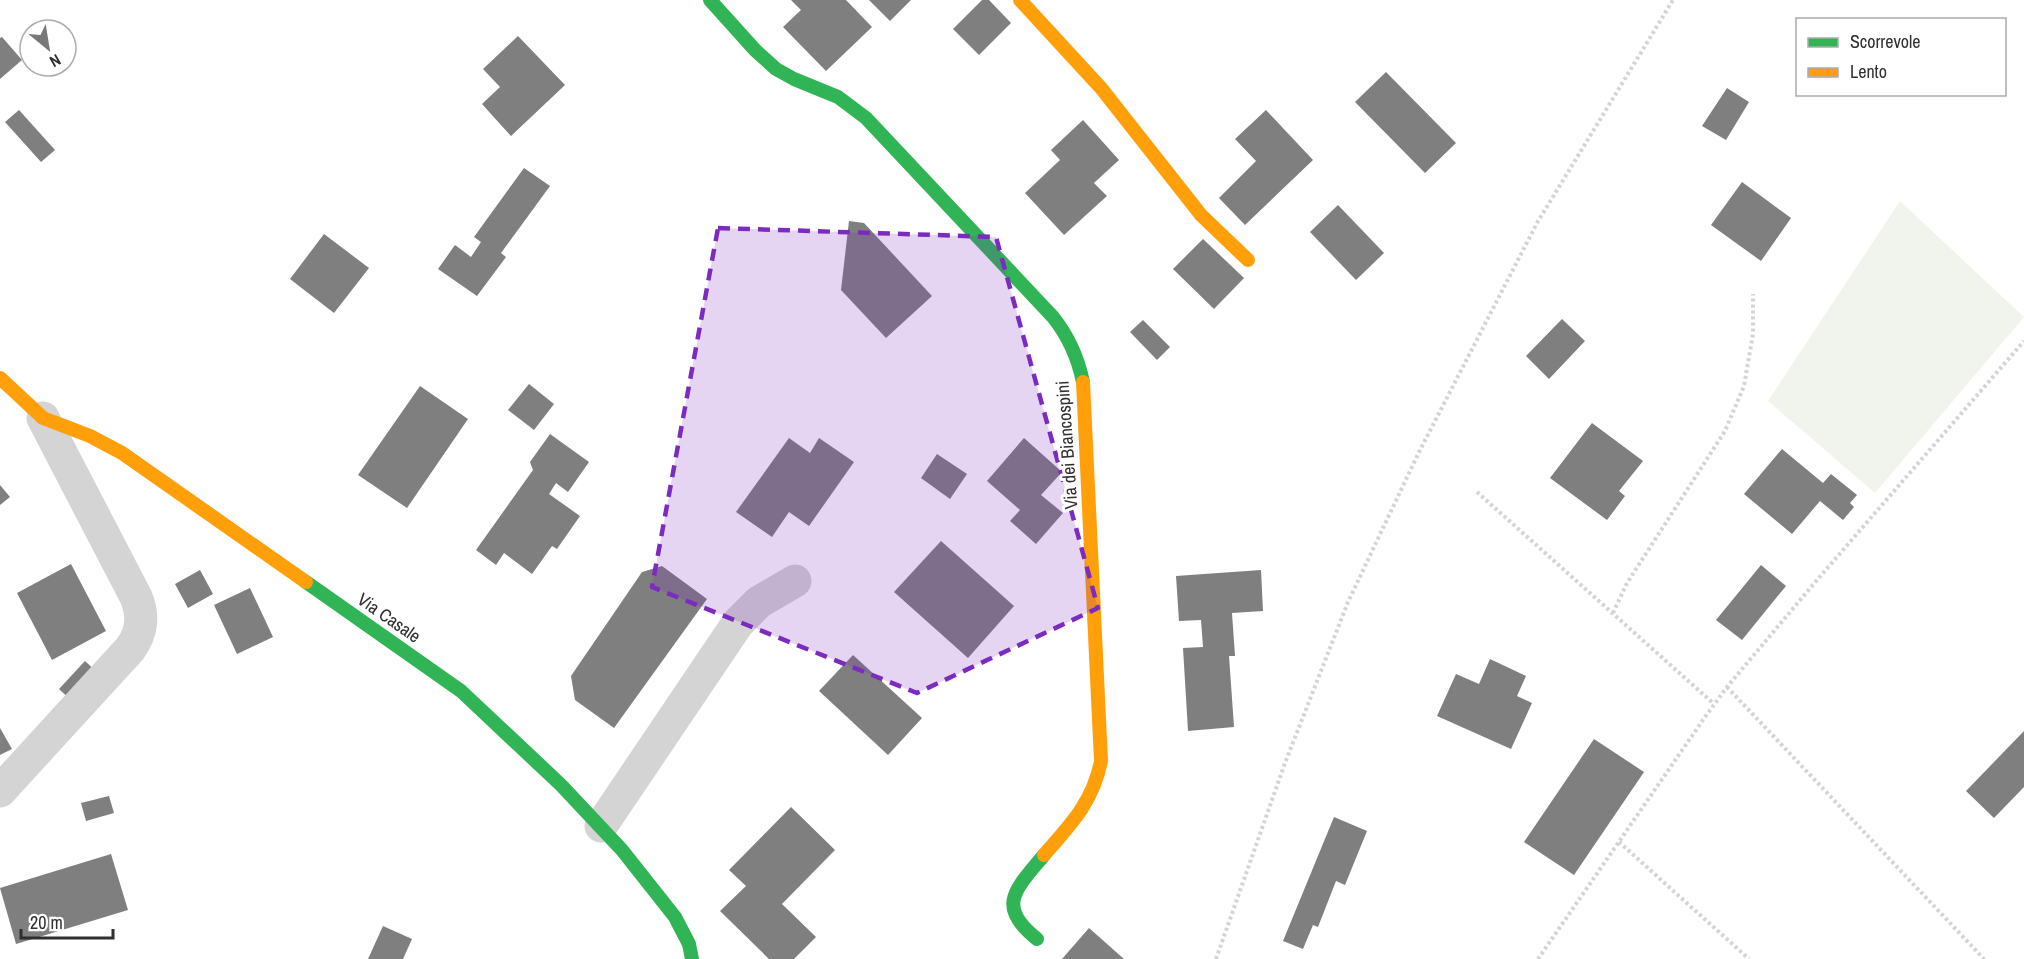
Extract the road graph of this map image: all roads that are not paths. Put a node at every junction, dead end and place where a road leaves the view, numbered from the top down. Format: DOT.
graph roads {
  1 [pos="710,0"];
  2 [pos="1020,0"];
  3 [pos="1248,260"];
  4 [pos="0,378"];
  5 [pos="43,418"];
  6 [pos="795,581"];
  7 [pos="0,791"];
  8 [pos="601,826"];
  9 [pos="1037,939"];
  10 [pos="692,959"];
  1 -- 9 [label="street, Via dei Biancospini"];
  2 -- 3 [label="street"];
  4 -- 5 [label="street, Via Casale"];
  5 -- 7 [label="street"];
  5 -- 8 [label="street, Via Casale"];
  6 -- 8 [label="street"];
  8 -- 10 [label="street, Via Casale"];
}
